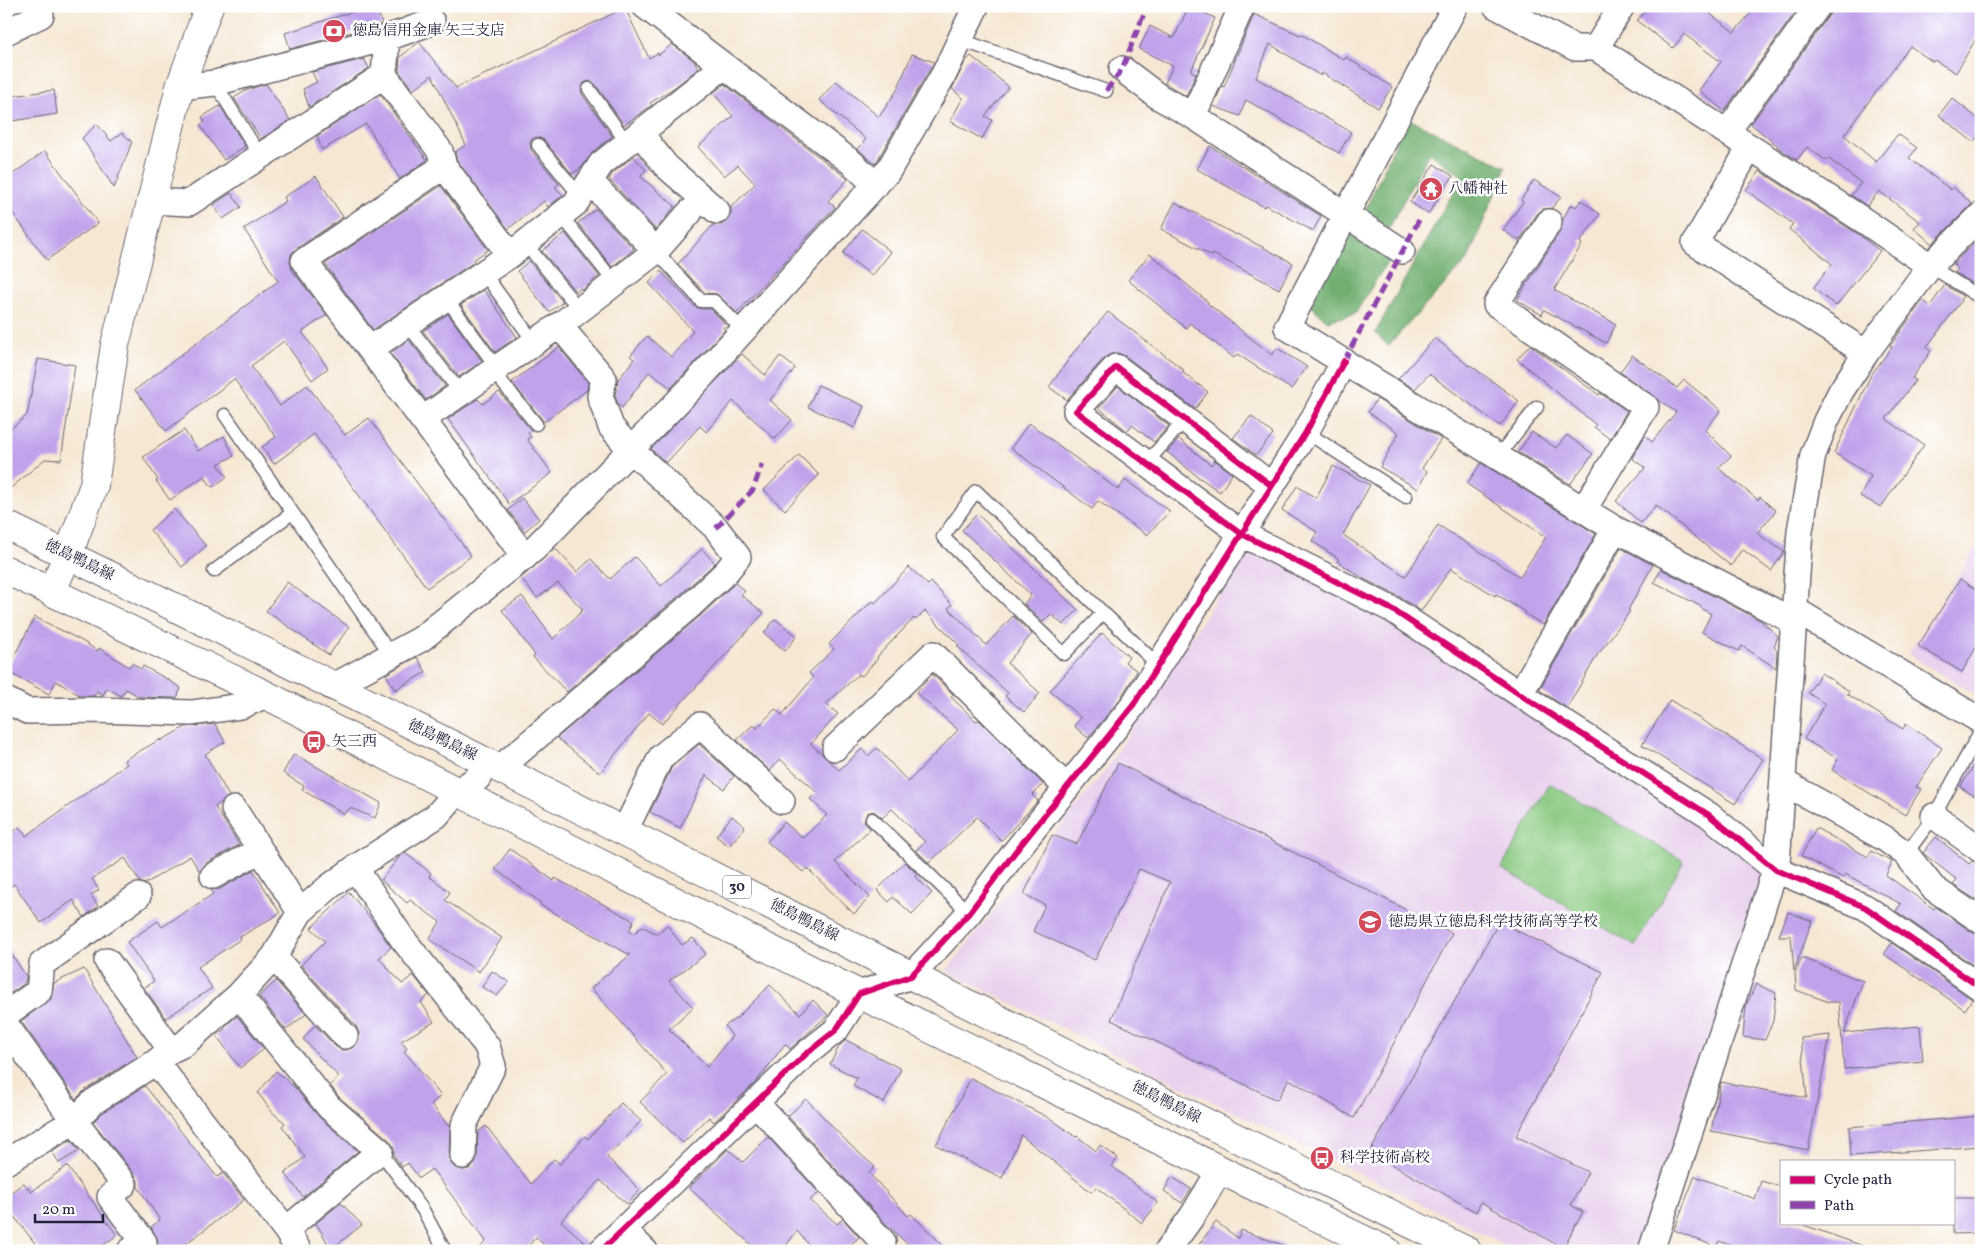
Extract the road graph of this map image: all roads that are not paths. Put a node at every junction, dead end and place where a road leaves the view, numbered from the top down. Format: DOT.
graph roads {
  1 [pos="35,6"];
  2 [pos="209,6"];
  3 [pos="645,6"];
  4 [pos="976,6"];
  5 [pos="1242,6"];
  6 [pos="1455,6"];
  7 [pos="1496,6"];
  8 [pos="1622,6"];
  9 [pos="1818,6"];
  10 [pos="432,22"];
  11 [pos="6,32"];
  12 [pos="387,38"];
  13 [pos="961,40"];
  14 [pos="1596,48"];
  15 [pos="724,66"];
  16 [pos="1122,69"];
  17 [pos="384,74"];
  18 [pos="215,83"];
  19 [pos="180,87"];
  20 [pos="589,90"];
  21 [pos="1106,91"];
  22 [pos="1193,116"];
  23 [pos="1727,132"];
  24 [pos="633,138"];
  25 [pos="538,145"];
  26 [pos="1750,148"];
  27 [pos="261,157"];
  28 [pos="444,166"];
  29 [pos="876,184"];
  30 [pos="585,188"];
  31 [pos="151,201"];
  32 [pos="717,211"];
  33 [pos="690,212"];
  34 [pos="561,215"];
  35 [pos="1346,215"];
  36 [pos="1981,215"];
  37 [pos="1549,222"];
  38 [pos="518,249"];
  39 [pos="656,251"];
  40 [pos="1402,251"];
  41 [pos="1930,266"];
  42 [pos="483,272"];
  43 [pos="615,283"];
  44 [pos="446,298"];
  45 [pos="1981,298"];
  46 [pos="580,310"];
  47 [pos="407,324"];
  48 [pos="559,325"];
  49 [pos="744,331"];
  50 [pos="534,342"];
  51 [pos="370,349"];
  52 [pos="1866,353"];
  53 [pos="1344,361"];
  54 [pos="495,369"];
  55 [pos="460,393"];
  56 [pos="1537,408"];
  57 [pos="225,416"];
  58 [pos="423,419"];
  59 [pos="1185,420"];
  60 [pos="536,424"];
  61 [pos="1306,432"];
  62 [pos="631,450"];
  63 [pos="1498,456"];
  64 [pos="1146,463"];
  65 [pos="1272,486"];
  66 [pos="1406,497"];
  67 [pos="1584,510"];
  68 [pos="292,513"];
  69 [pos="6,525"];
  70 [pos="1615,529"];
  71 [pos="1242,534"];
  72 [pos="68,555"];
  73 [pos="525,557"];
  74 [pos="6,570"];
  75 [pos="214,571"];
  76 [pos="51,592"];
  77 [pos="1103,612"];
  78 [pos="1795,616"];
  79 [pos="391,655"];
  80 [pos="1159,666"];
  81 [pos="332,687"];
  82 [pos="266,694"];
  83 [pos="1520,694"];
  84 [pos="6,700"];
  85 [pos="1981,721"];
  86 [pos="1981,730"];
  87 [pos="835,748"];
  88 [pos="492,766"];
  89 [pos="1783,782"];
  90 [pos="1067,788"];
  91 [pos="458,791"];
  92 [pos="782,801"];
  93 [pos="234,809"];
  94 [pos="1934,816"];
  95 [pos="872,819"];
  96 [pos="625,830"];
  97 [pos="260,850"];
  98 [pos="1981,850"];
  99 [pos="1906,854"];
  100 [pos="354,868"];
  101 [pos="1776,870"];
  102 [pos="213,876"];
  103 [pos="138,896"];
  104 [pos="300,912"];
  105 [pos="969,913"];
  106 [pos="1981,921"];
  107 [pos="274,957"];
  108 [pos="107,961"];
  109 [pos="912,976"];
  110 [pos="1981,988"];
  111 [pos="859,994"];
  112 [pos="239,995"];
  113 [pos="6,1014"];
  114 [pos="6,1025"];
  115 [pos="345,1036"];
  116 [pos="164,1056"];
  117 [pos="756,1103"];
  118 [pos="74,1121"];
  119 [pos="380,1151"];
  120 [pos="463,1156"];
  121 [pos="6,1162"];
  122 [pos="1220,1170"];
  123 [pos="286,1230"];
  124 [pos="623,1230"];
  125 [pos="883,1242"];
  126 [pos="130,1251"];
  127 [pos="299,1251"];
  128 [pos="445,1251"];
  129 [pos="601,1251"];
  130 [pos="645,1251"];
  131 [pos="1167,1251"];
  132 [pos="1387,1251"];
  133 [pos="1468,1251"];
  134 [pos="1651,1251"];
  1 -- 11 [label="street"];
  2 -- 19 [label="main road"];
  3 -- 15 [label="street"];
  4 -- 13 [label="street"];
  5 -- 22 [label="street"];
  6 -- 35 [label="street"];
  7 -- 14 [label="street"];
  8 -- 14 [label="street"];
  9 -- 23 [label="street"];
  10 -- 12 [label="street"];
  12 -- 17 [label="street"];
  12 -- 18 [label="street"];
  13 -- 21 [label="lane"];
  13 -- 29 [label="street"];
  14 -- 23 [label="street"];
  15 -- 24 [label="street"];
  15 -- 29 [label="street"];
  16 -- 22 [label="street"];
  17 -- 27 [label="street"];
  17 -- 28 [label="street"];
  18 -- 19 [label="street"];
  18 -- 27 [label="lane"];
  19 -- 31 [label="main road"];
  20 -- 24 [label="lane"];
  22 -- 35 [label="street"];
  23 -- 26 [label="street"];
  24 -- 30 [label="street"];
  24 -- 32 [label="street"];
  25 -- 30 [label="lane"];
  26 -- 41 [label="street"];
  26 -- 52 [label="street"];
  27 -- 31 [label="street"];
  28 -- 38 [label="street"];
  28 -- 51 [label="street"];
  29 -- 49 [label="street"];
  30 -- 34 [label="street"];
  30 -- 39 [label="street"];
  31 -- 72 [label="main road"];
  33 -- 39 [label="street"];
  34 -- 38 [label="street"];
  34 -- 43 [label="lane"];
  35 -- 40 [label="street"];
  35 -- 53 [label="street"];
  36 -- 41 [label="street"];
  37 -- 67 [label="street"];
  38 -- 42 [label="street"];
  38 -- 46 [label="lane"];
  39 -- 43 [label="street"];
  39 -- 49 [label="lane"];
  41 -- 45 [label="lane"];
  41 -- 52 [label="street"];
  42 -- 44 [label="street"];
  42 -- 50 [label="lane"];
  43 -- 46 [label="street"];
  44 -- 47 [label="street"];
  44 -- 54 [label="lane"];
  46 -- 48 [label="street"];
  47 -- 51 [label="street"];
  47 -- 55 [label="lane"];
  48 -- 50 [label="street"];
  48 -- 62 [label="street"];
  49 -- 62 [label="street"];
  50 -- 54 [label="street"];
  51 -- 58 [label="street"];
  52 -- 78 [label="street"];
  53 -- 61 [label="street"];
  53 -- 63 [label="street"];
  54 -- 55 [label="street"];
  54 -- 60 [label="lane"];
  55 -- 58 [label="street"];
  56 -- 63 [label="lane"];
  57 -- 68 [label="lane"];
  58 -- 73 [label="street"];
  59 -- 64 [label="lane"];
  59 -- 64 [label="street"];
  59 -- 65 [label="street"];
  61 -- 65 [label="street"];
  61 -- 66 [label="lane"];
  62 -- 73 [label="street"];
  62 -- 88 [label="street"];
  63 -- 67 [label="street"];
  64 -- 71 [label="street"];
  65 -- 71 [label="street"];
  67 -- 70 [label="street"];
  68 -- 75 [label="lane"];
  68 -- 79 [label="lane"];
  69 -- 72 [label="main road, 徳島鴨島線 / 30"];
  70 -- 78 [label="street"];
  70 -- 83 [label="street"];
  71 -- 80 [label="street"];
  71 -- 83 [label="street"];
  72 -- 76 [label="main road"];
  72 -- 81 [label="main road, 徳島鴨島線 / 30"];
  73 -- 79 [label="street"];
  74 -- 76 [label="main road"];
  76 -- 82 [label="main road"];
  77 -- 77 [label="lane"];
  77 -- 80 [label="lane"];
  78 -- 85 [label="street"];
  78 -- 89 [label="street"];
  79 -- 81 [label="street"];
  80 -- 90 [label="street"];
  81 -- 88 [label="main road, 徳島鴨島線 / 30"];
  82 -- 84 [label="street"];
  82 -- 91 [label="main road"];
  83 -- 101 [label="street"];
  86 -- 94 [label="lane"];
  87 -- 90 [label="street"];
  88 -- 91 [label="street"];
  88 -- 96 [label="main road, 徳島鴨島線 / 30"];
  89 -- 99 [label="street"];
  89 -- 101 [label="street"];
  90 -- 105 [label="street"];
  91 -- 100 [label="street"];
  91 -- 111 [label="main road"];
  92 -- 96 [label="street"];
  93 -- 97 [label="street"];
  94 -- 98 [label="street"];
  94 -- 99 [label="lane"];
  95 -- 105 [label="lane"];
  96 -- 109 [label="main road, 徳島鴨島線 / 30"];
  97 -- 102 [label="street"];
  97 -- 104 [label="street"];
  99 -- 106 [label="street"];
  100 -- 104 [label="street"];
  100 -- 120 [label="street"];
  101 -- 110 [label="street"];
  101 -- 134 [label="street"];
  103 -- 113 [label="street"];
  104 -- 107 [label="street"];
  105 -- 109 [label="street"];
  107 -- 112 [label="street"];
  107 -- 115 [label="street"];
  108 -- 116 [label="street"];
  109 -- 111 [label="street"];
  109 -- 133 [label="main road, 徳島鴨島線 / 30"];
  111 -- 117 [label="street"];
  111 -- 122 [label="main road"];
  112 -- 116 [label="street"];
  112 -- 119 [label="street"];
  114 -- 118 [label="street"];
  116 -- 118 [label="street"];
  116 -- 123 [label="street"];
  117 -- 124 [label="street"];
  117 -- 125 [label="street"];
  118 -- 121 [label="street"];
  118 -- 126 [label="street"];
  119 -- 123 [label="street"];
  119 -- 128 [label="lane"];
  122 -- 131 [label="street"];
  122 -- 132 [label="main road"];
  123 -- 127 [label="street"];
  124 -- 129 [label="street"];
  124 -- 130 [label="street"];
}
